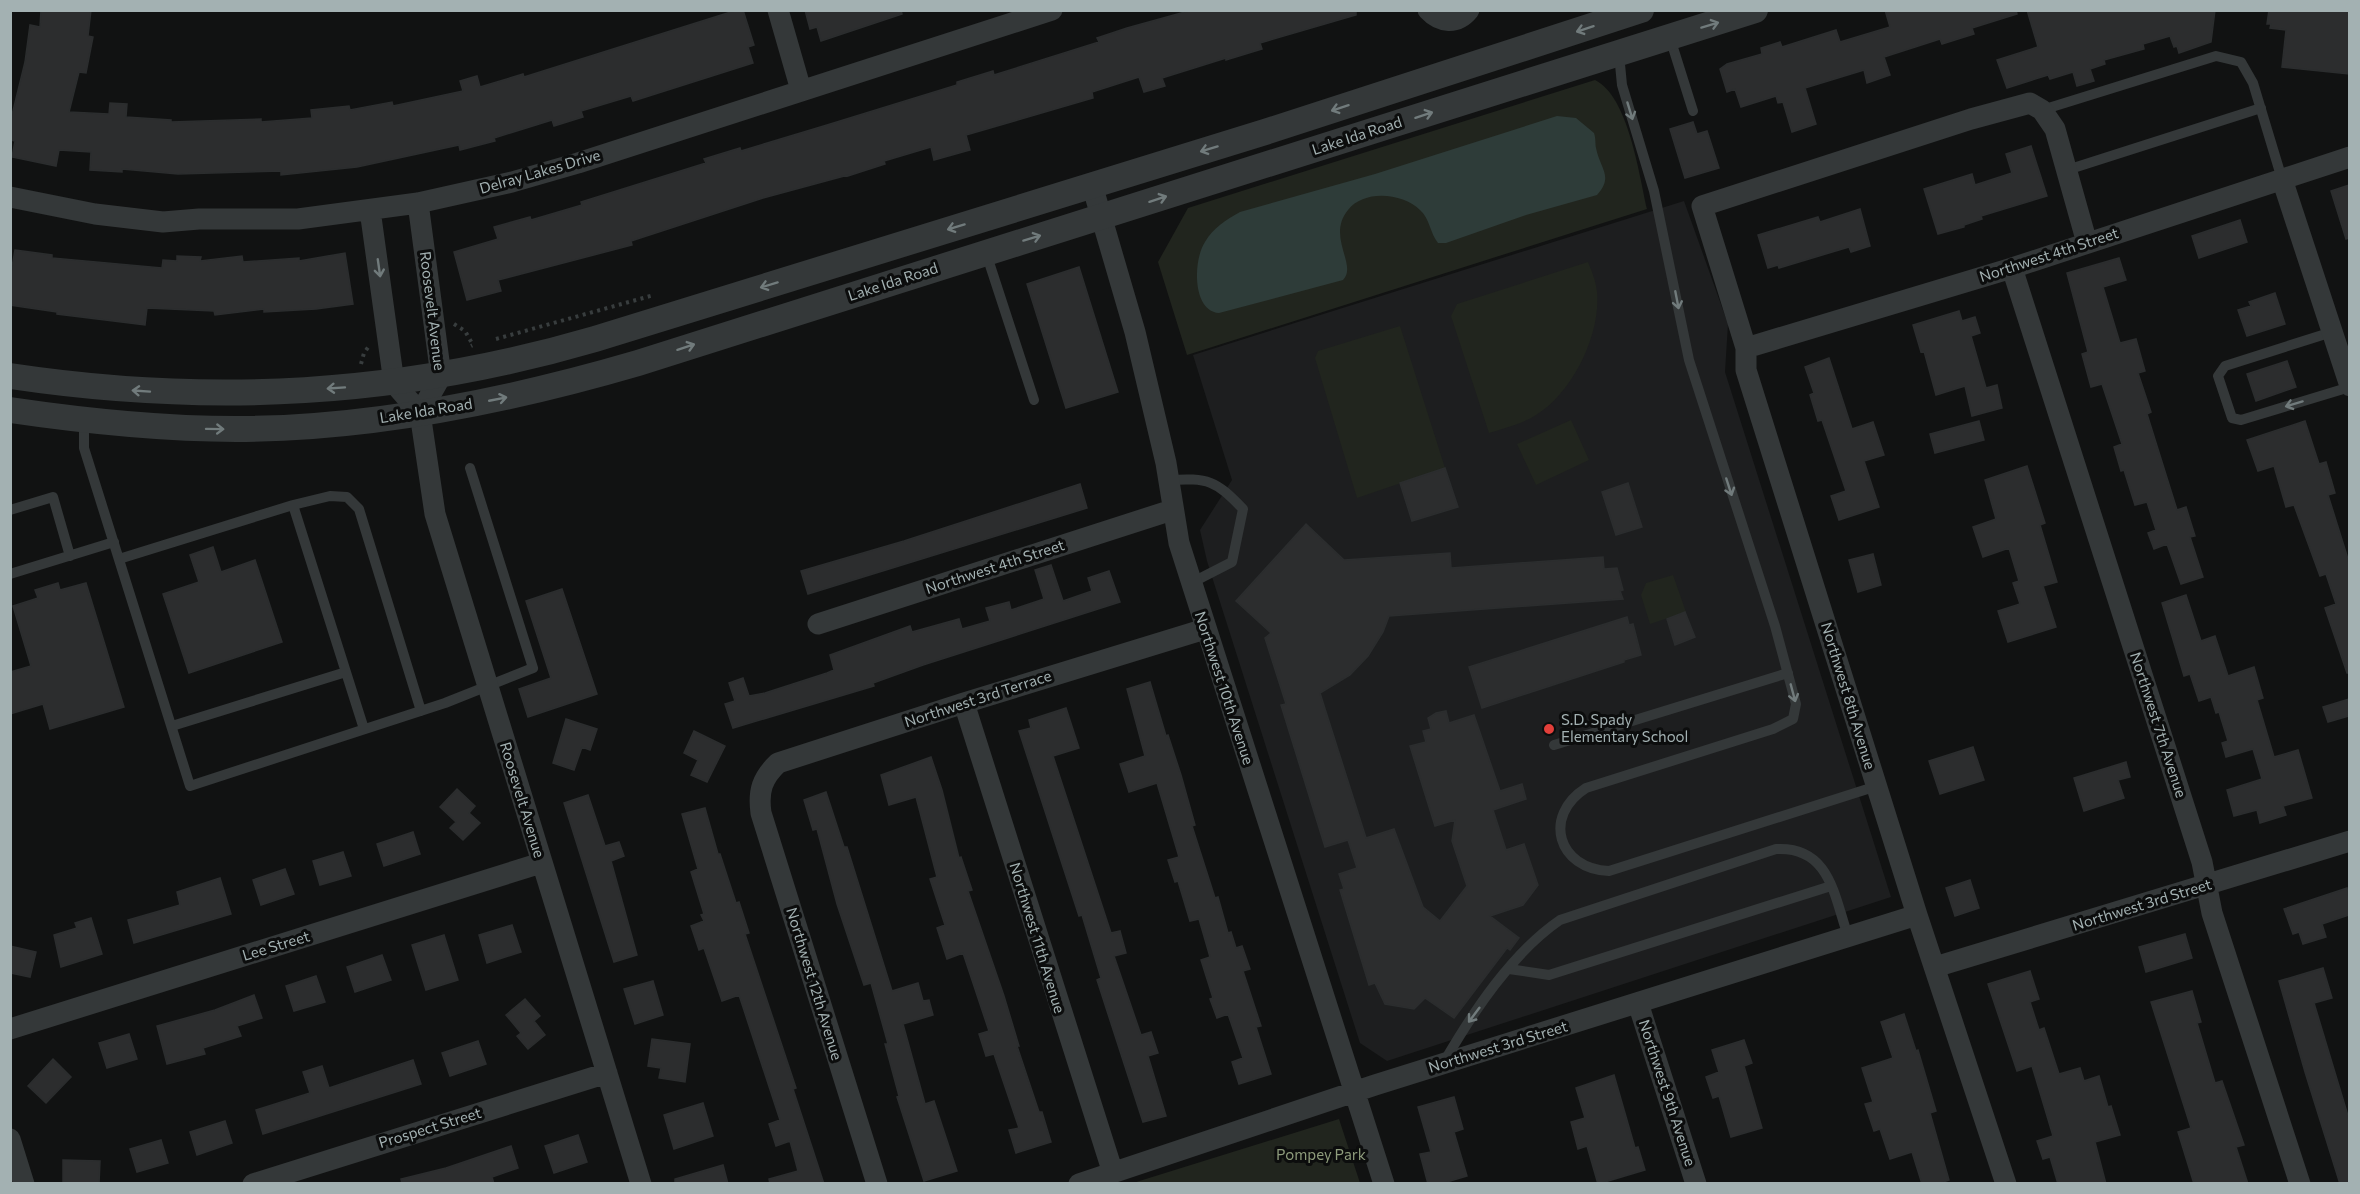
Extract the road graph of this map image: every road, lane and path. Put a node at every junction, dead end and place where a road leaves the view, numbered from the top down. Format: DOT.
graph roads {
  1 [pos="778,10"];
  2 [pos="1052,10"];
  3 [pos="1428,10"];
  4 [pos="1470,10"];
  5 [pos="1641,10"];
  6 [pos="1652,10"];
  7 [pos="1755,10"];
  8 [pos="1670,37"];
  9 [pos="1619,53"];
  10 [pos="801,90"];
  11 [pos="2261,108"];
  12 [pos="2042,110"];
  13 [pos="1693,111"];
  14 [pos="2349,157"];
  15 [pos="2067,170"];
  16 [pos="2282,179"];
  17 [pos="1092,185"];
  18 [pos="10,197"];
  19 [pos="418,203"];
  20 [pos="370,210"];
  21 [pos="1102,217"];
  22 [pos="2087,243"];
  23 [pos="986,253"];
  24 [pos="2012,268"];
  25 [pos="2332,332"];
  26 [pos="1746,348"];
  27 [pos="10,376"];
  28 [pos="441,376"];
  29 [pos="394,383"];
  30 [pos="2349,386"];
  31 [pos="1034,400"];
  32 [pos="10,410"];
  33 [pos="420,413"];
  34 [pos="84,420"];
  35 [pos="470,468"];
  36 [pos="1168,480"];
  37 [pos="292,505"];
  38 [pos="10,510"];
  39 [pos="1172,510"];
  40 [pos="114,542"];
  41 [pos="70,556"];
  42 [pos="119,558"];
  43 [pos="10,574"];
  44 [pos="1191,583"];
  45 [pos="818,624"];
  46 [pos="1205,629"];
  47 [pos="346,672"];
  48 [pos="1788,672"];
  49 [pos="487,687"];
  50 [pos="964,703"];
  51 [pos="422,711"];
  52 [pos="172,726"];
  53 [pos="364,729"];
  54 [pos="1554,745"];
  55 [pos="761,784"];
  56 [pos="1877,786"];
  57 [pos="2349,841"];
  58 [pos="541,863"];
  59 [pos="1831,886"];
  60 [pos="2206,886"];
  61 [pos="1917,915"];
  62 [pos="1848,936"];
  63 [pos="1935,967"];
  64 [pos="1509,969"];
  65 [pos="1638,1003"];
  66 [pos="10,1029"];
  67 [pos="1443,1064"];
  68 [pos="607,1073"];
  69 [pos="1355,1092"];
  70 [pos="10,1139"];
  71 [pos="1113,1173"];
  72 [pos="24,1184"];
  73 [pos="253,1184"];
  74 [pos="641,1184"];
  75 [pos="877,1184"];
  76 [pos="1079,1184"];
  77 [pos="1384,1184"];
  78 [pos="1696,1184"];
  79 [pos="2007,1184"];
  80 [pos="2300,1184"];
  1 -- 10 [label="street"];
  2 -- 10 [label="street, Delray Lakes Drive"];
  3 -- 4 [label="street"];
  5 -- 17 [label="street, one-way"];
  6 -- 9 [label="street"];
  8 -- 7 [label="street, Lake Ida Road, one-way"];
  8 -- 9 [label="street, Lake Ida Road"];
  8 -- 13 [label="lane"];
  21 -- 9 [label="street, Lake Ida Road, one-way"];
  9 -- 48 [label="lane, one-way"];
  10 -- 19 [label="street, Delray Lakes Drive"];
  11 -- 12 [label="lane"];
  11 -- 15 [label="lane"];
  11 -- 16 [label="lane"];
  12 -- 15 [label="street"];
  12 -- 26 [label="street, Northwest 8th Avenue"];
  14 -- 16 [label="street, Northwest 4th Street"];
  15 -- 22 [label="street"];
  16 -- 22 [label="street, Northwest 4th Street"];
  16 -- 25 [label="street"];
  17 -- 21 [label="street, Northwest 10th Avenue"];
  17 -- 28 [label="street, one-way"];
  18 -- 20 [label="street, Delray Lakes Drive"];
  19 -- 20 [label="street, Delray Lakes Drive"];
  19 -- 28 [label="street, Roosevelt Avenue"];
  20 -- 29 [label="street, one-way"];
  23 -- 21 [label="street, Lake Ida Road, one-way"];
  21 -- 36 [label="street, Northwest 10th Avenue"];
  22 -- 24 [label="street, Northwest 4th Street"];
  23 -- 31 [label="lane"];
  33 -- 23 [label="street, Lake Ida Road, one-way"];
  24 -- 26 [label="street, Northwest 4th Street"];
  24 -- 60 [label="street, Northwest 7th Avenue"];
  25 -- 30 [label="street"];
  30 -- 25 [label="lane, one-way"];
  26 -- 56 [label="street, Northwest 8th Avenue"];
  29 -- 27 [label="street, one-way"];
  28 -- 29 [label="street"];
  28 -- 33 [label="street, Roosevelt Avenue"];
  29 -- 33 [label="street"];
  32 -- 34 [label="street, Lake Ida Road"];
  34 -- 33 [label="street, Lake Ida Road, one-way"];
  33 -- 49 [label="street, Roosevelt Avenue"];
  34 -- 40 [label="lane"];
  35 -- 49 [label="lane"];
  36 -- 39 [label="street, Northwest 10th Avenue"];
  36 -- 44 [label="lane"];
  37 -- 42 [label="lane"];
  37 -- 47 [label="lane"];
  37 -- 51 [label="lane"];
  38 -- 41 [label="lane"];
  39 -- 44 [label="street, Northwest 10th Avenue"];
  39 -- 45 [label="street, Northwest 4th Street"];
  40 -- 41 [label="lane"];
  40 -- 42 [label="lane"];
  41 -- 43 [label="lane"];
  42 -- 52 [label="lane"];
  44 -- 46 [label="street, Northwest 10th Avenue"];
  46 -- 50 [label="street, Northwest 3rd Terrace"];
  46 -- 69 [label="street, Northwest 10th Avenue"];
  47 -- 52 [label="lane"];
  47 -- 53 [label="lane"];
  48 -- 54 [label="lane"];
  48 -- 56 [label="lane, one-way"];
  49 -- 51 [label="lane"];
  49 -- 58 [label="street, Roosevelt Avenue"];
  50 -- 55 [label="street, Northwest 3rd Terrace"];
  50 -- 71 [label="street, Northwest 11th Avenue"];
  51 -- 53 [label="lane"];
  52 -- 53 [label="lane"];
  55 -- 75 [label="street, Northwest 12th Avenue"];
  56 -- 61 [label="street, Northwest 8th Avenue"];
  57 -- 60 [label="street, Northwest 3rd Street"];
  58 -- 66 [label="street, Lee Street"];
  58 -- 68 [label="street, Roosevelt Avenue"];
  59 -- 62 [label="lane"];
  59 -- 64 [label="lane"];
  59 -- 64 [label="lane"];
  60 -- 63 [label="street, Northwest 3rd Street"];
  60 -- 80 [label="street, Northwest 7th Avenue"];
  61 -- 62 [label="street, Northwest 3rd Street"];
  61 -- 63 [label="street, Northwest 8th Avenue"];
  62 -- 65 [label="street, Northwest 3rd Street"];
  63 -- 79 [label="street, Northwest 8th Avenue"];
  64 -- 67 [label="lane, one-way"];
  65 -- 67 [label="street, Northwest 3rd Street"];
  65 -- 78 [label="street, Northwest 9th Avenue"];
  67 -- 69 [label="street, Northwest 3rd Street"];
  68 -- 73 [label="street, Prospect Street"];
  68 -- 74 [label="street, Roosevelt Avenue"];
  69 -- 71 [label="street, Northwest 3rd Street"];
  69 -- 77 [label="street, Northwest 10th Avenue"];
  70 -- 72 [label="street"];
  71 -- 76 [label="street, Northwest 3rd Street"];
}
